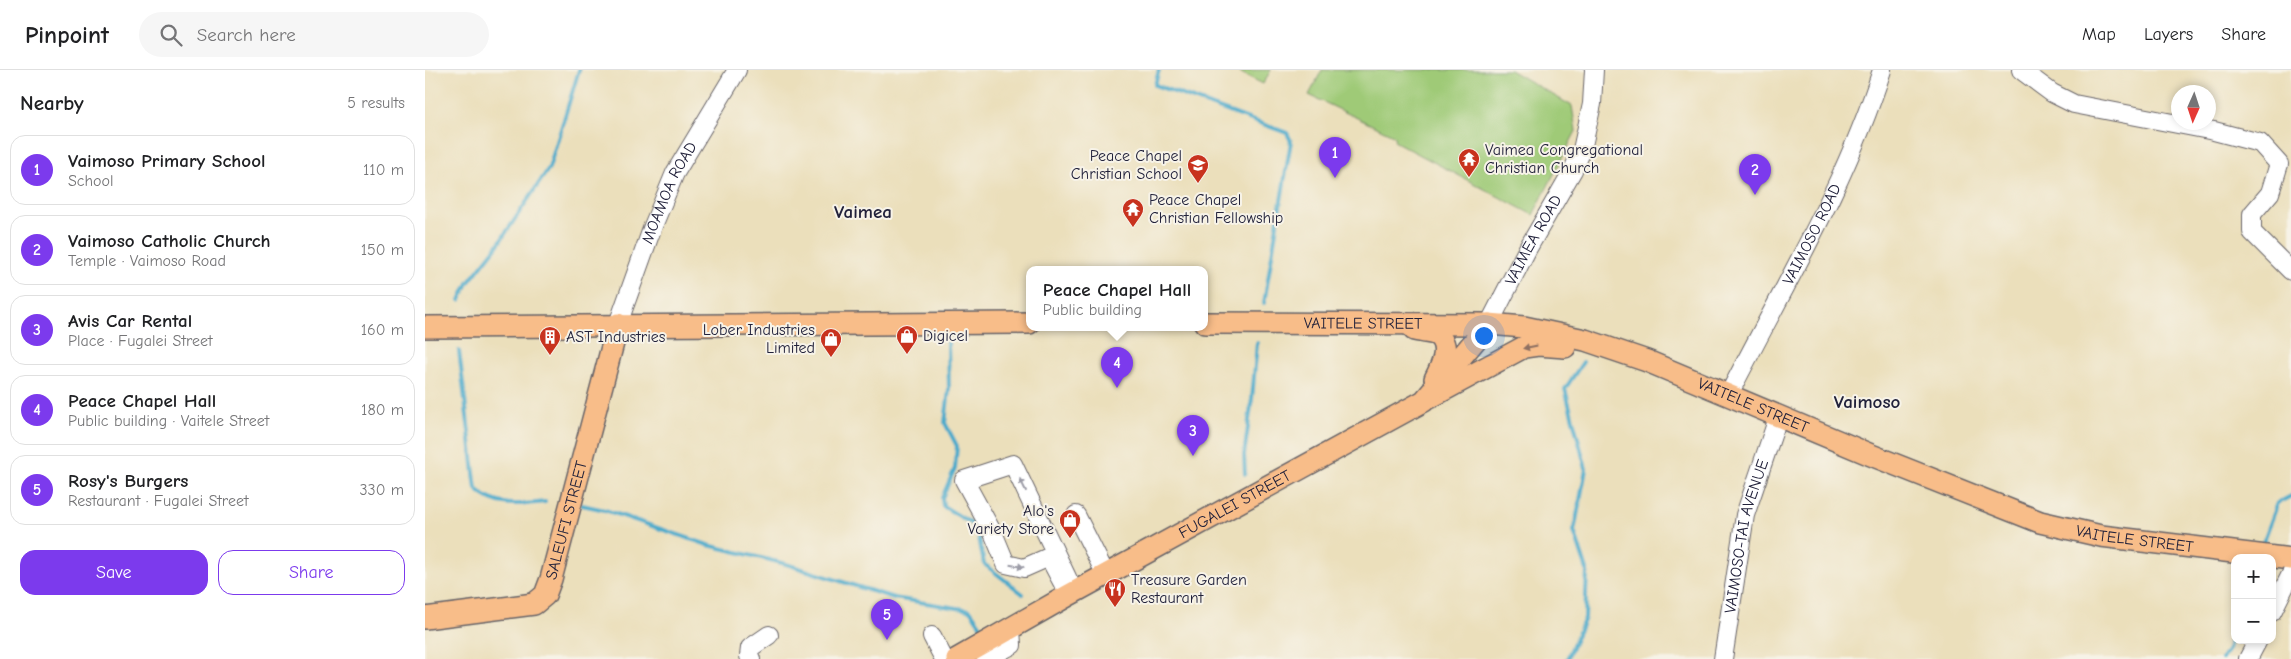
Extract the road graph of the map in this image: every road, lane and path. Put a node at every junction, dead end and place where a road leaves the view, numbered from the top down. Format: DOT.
graph roads {
  1 [pos="737,70"];
  2 [pos="1594,70"];
  3 [pos="1882,70"];
  4 [pos="2021,70"];
  5 [pos="2291,271"];
  6 [pos="1372,322"];
  7 [pos="1026,323"];
  8 [pos="1208,323"];
  9 [pos="618,324"];
  10 [pos="1489,324"];
  11 [pos="425,327"];
  12 [pos="1647,362"];
  13 [pos="1729,394"];
  14 [pos="1424,401"];
  15 [pos="1779,415"];
  16 [pos="1076,515"];
  17 [pos="2289,564"];
  18 [pos="1106,575"];
  19 [pos="1072,593"];
  20 [pos="2276,601"];
  21 [pos="425,618"];
  22 [pos="1011,628"];
  23 [pos="769,635"];
  24 [pos="932,636"];
  25 [pos="2256,644"];
  26 [pos="751,659"];
  27 [pos="944,659"];
  28 [pos="957,659"];
  29 [pos="986,659"];
  30 [pos="1723,659"];
  31 [pos="2249,659"];
  1 -- 9 [label="street, MOAMOA ROAD"];
  2 -- 10 [label="street, VAIMEA ROAD"];
  3 -- 13 [label="street, VAIMOSO ROAD"];
  4 -- 5 [label="street"];
  6 -- 8 [label="main road, VAITELE STREET"];
  6 -- 10 [label="main road, VAITELE STREET"];
  6 -- 14 [label="main road"];
  7 -- 9 [label="main road"];
  9 -- 11 [label="main road"];
  9 -- 21 [label="main road, SALEUFI STREET"];
  10 -- 12 [label="main road, VAITELE STREET"];
  10 -- 14 [label="main road, FUGALEI STREET"];
  12 -- 13 [label="main road, VAITELE STREET"];
  12 -- 14 [label="main road, one-way"];
  13 -- 15 [label="main road, VAITELE STREET"];
  14 -- 18 [label="main road, FUGALEI STREET"];
  15 -- 17 [label="main road, VAITELE STREET"];
  15 -- 30 [label="street, VAIMOSO-TAI AVENUE"];
  16 -- 18 [label="street"];
  17 -- 20 [label="street"];
  18 -- 19 [label="main road, FUGALEI STREET"];
  19 -- 19 [label="street, one-way"];
  19 -- 22 [label="main road, FUGALEI STREET"];
  22 -- 28 [label="main road, FUGALEI STREET"];
  22 -- 29 [label="street"];
  23 -- 26 [label="street"];
  24 -- 27 [label="street"];
  25 -- 31 [label="street"];
}
